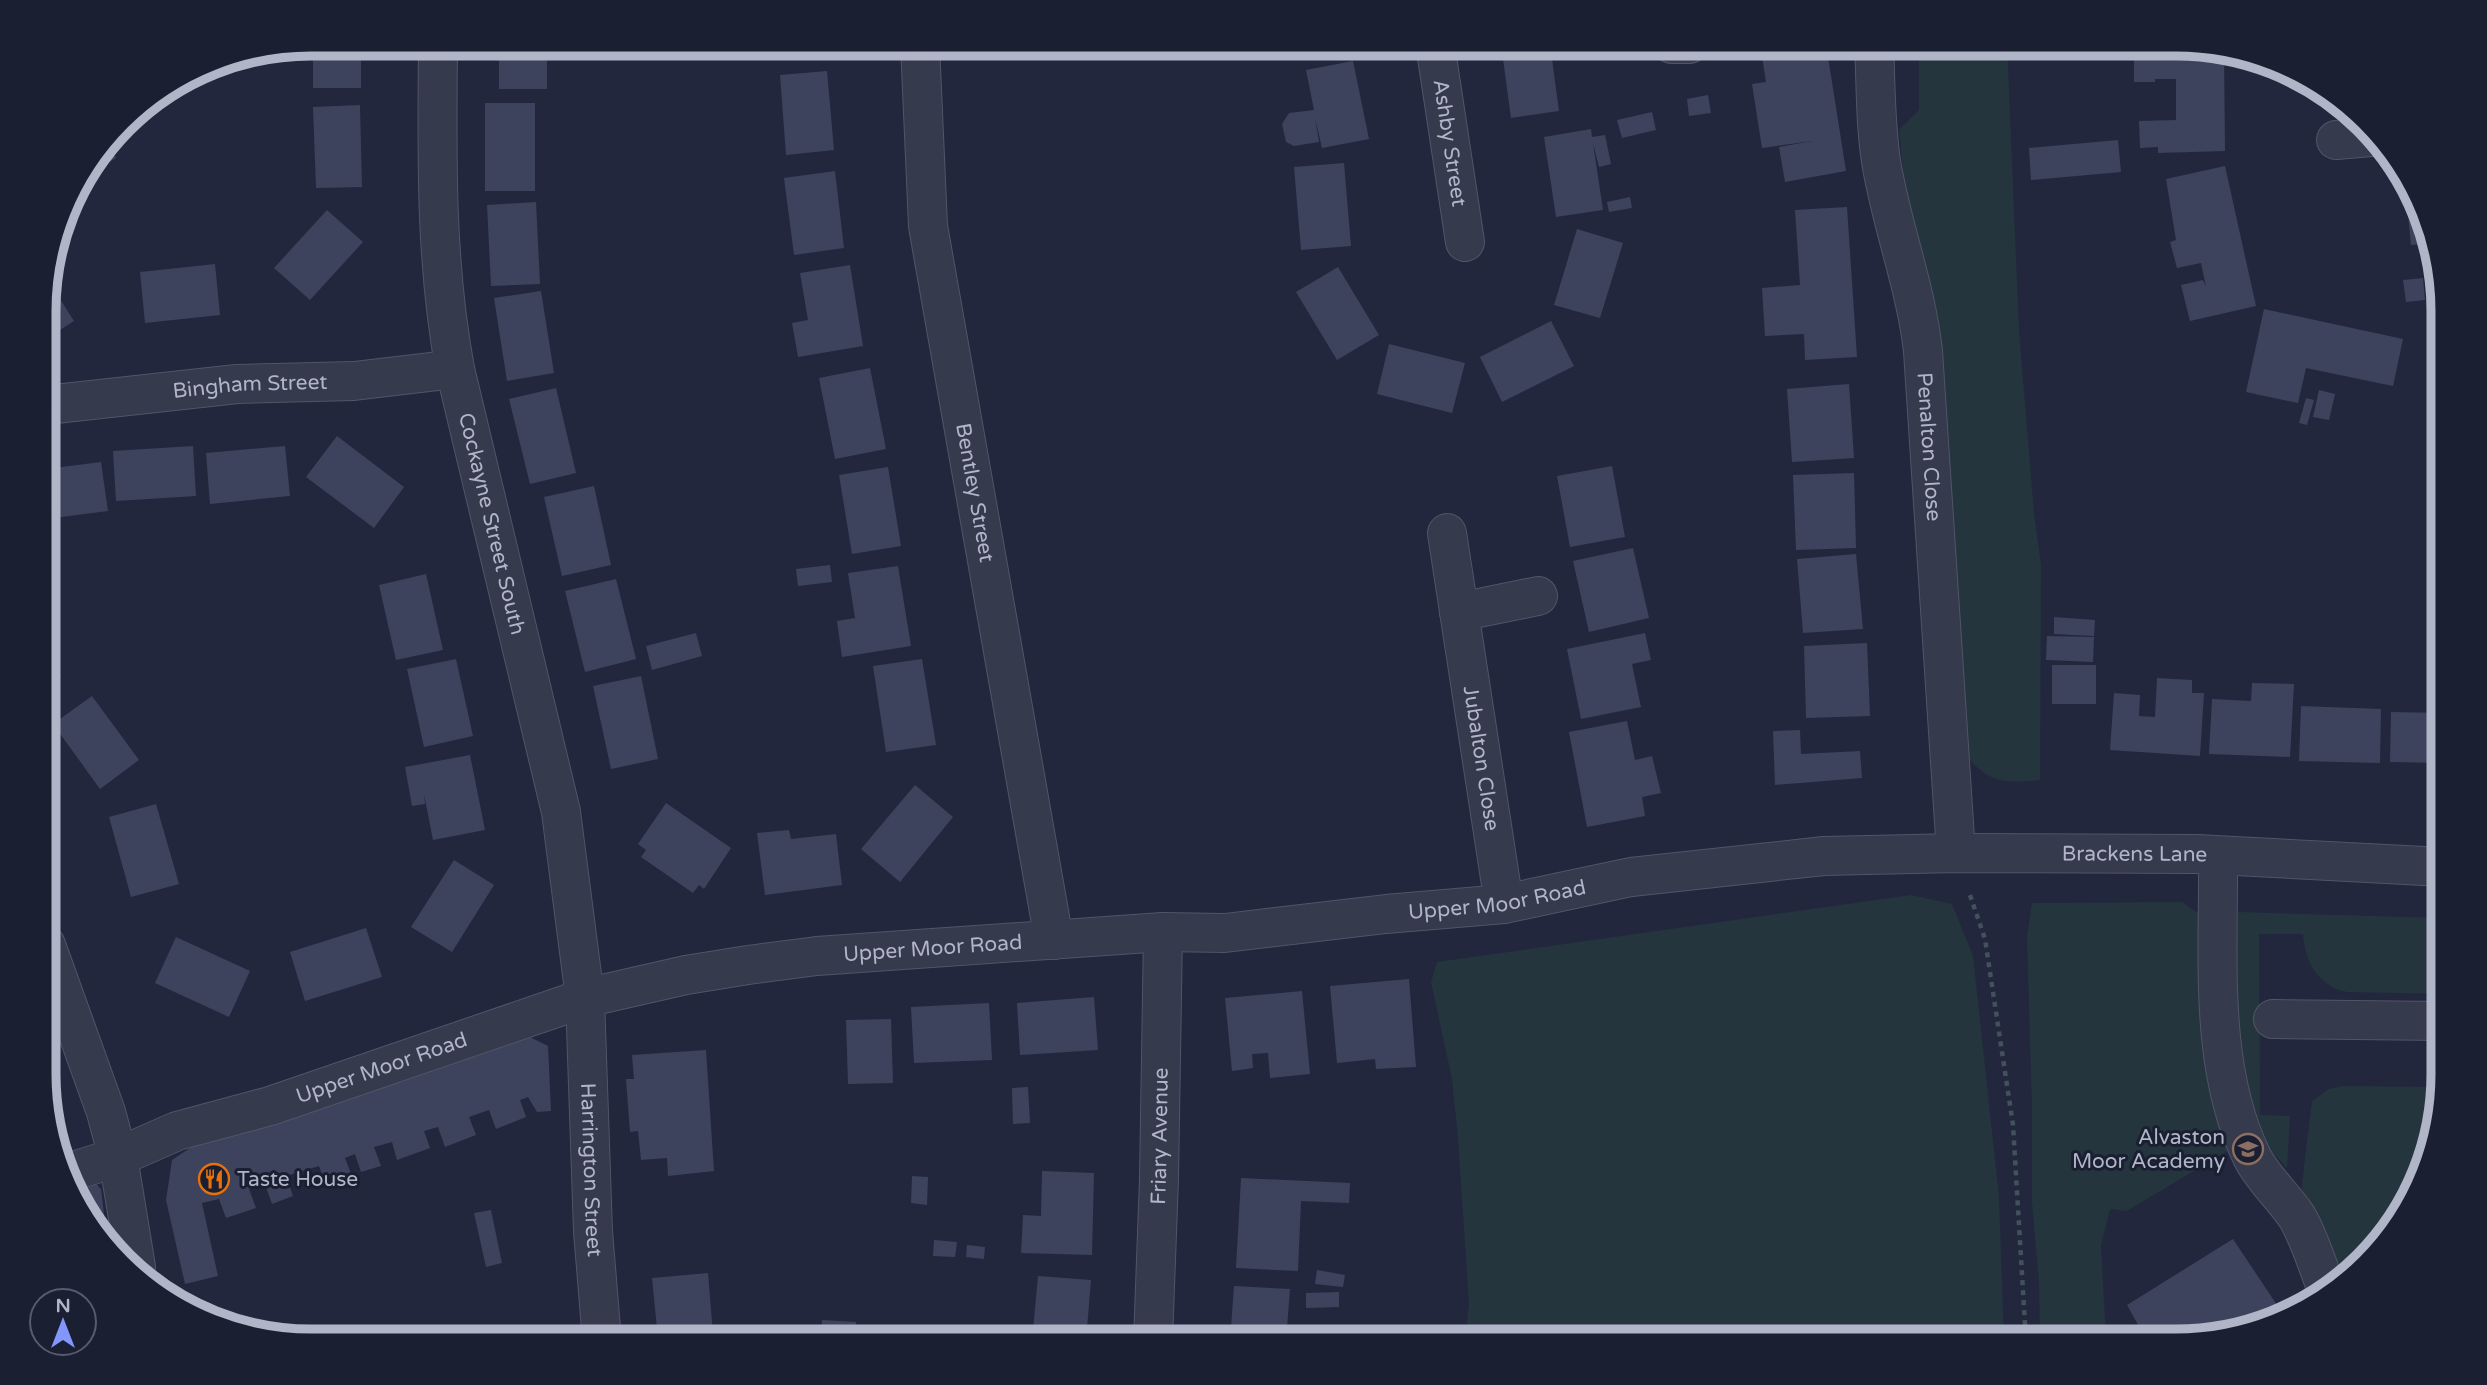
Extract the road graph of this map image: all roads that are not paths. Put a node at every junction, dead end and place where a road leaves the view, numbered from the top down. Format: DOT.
graph roads {
  1 [pos="438,56"];
  2 [pos="921,56"];
  3 [pos="1438,56"];
  4 [pos="1875,56"];
  5 [pos="1465,242"];
  6 [pos="455,369"];
  7 [pos="56,404"];
  8 [pos="1447,533"];
  9 [pos="1538,596"];
  10 [pos="1459,612"];
  11 [pos="1956,853"];
  12 [pos="1824,856"];
  13 [pos="2218,856"];
  14 [pos="2431,866"];
  15 [pos="1504,904"];
  16 [pos="1163,932"];
  17 [pos="1054,940"];
  18 [pos="56,972"];
  19 [pos="585,998"];
  20 [pos="2273,1019"];
  21 [pos="2431,1021"];
  22 [pos="118,1157"];
  23 [pos="75,1171"];
  24 [pos="134,1257"];
  25 [pos="2324,1282"];
  26 [pos="601,1329"];
  27 [pos="1153,1329"];
  1 -- 6 [label="street, Cockayne Street South"];
  2 -- 17 [label="street, Bentley Street"];
  3 -- 5 [label="street, Ashby Street"];
  4 -- 11 [label="street, Penalton Close"];
  6 -- 7 [label="street, Bingham Street"];
  6 -- 19 [label="street, Cockayne Street South"];
  8 -- 10 [label="street, Jubalton Close"];
  9 -- 10 [label="street"];
  10 -- 15 [label="street, Jubalton Close"];
  11 -- 12 [label="street, Brackens Lane"];
  11 -- 13 [label="street, Brackens Lane"];
  12 -- 15 [label="street, Upper Moor Road"];
  13 -- 14 [label="street, Brackens Lane"];
  13 -- 25 [label="street"];
  15 -- 16 [label="street, Upper Moor Road"];
  16 -- 17 [label="street, Upper Moor Road"];
  16 -- 27 [label="street, Friary Avenue"];
  17 -- 19 [label="street, Upper Moor Road"];
  18 -- 22 [label="street"];
  19 -- 22 [label="street, Upper Moor Road"];
  19 -- 26 [label="street, Harrington Street"];
  20 -- 21 [label="street"];
  22 -- 23 [label="street, Upper Moor Road"];
  22 -- 24 [label="street"];
}
